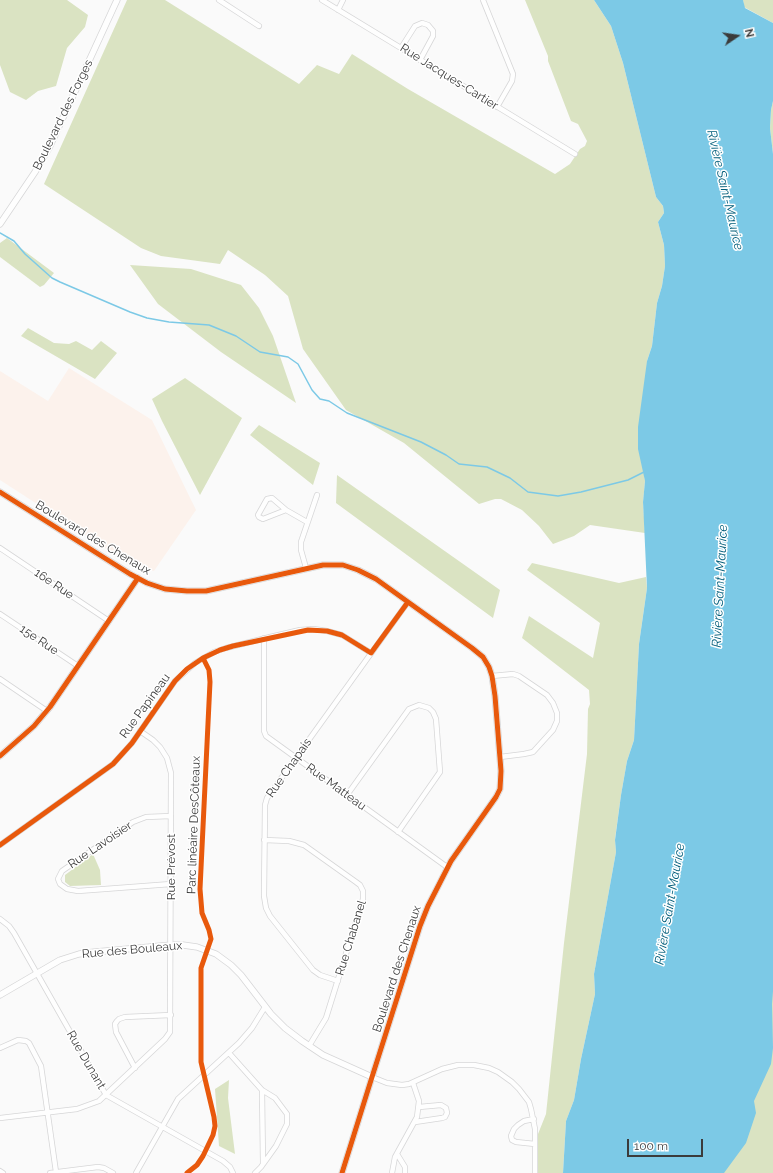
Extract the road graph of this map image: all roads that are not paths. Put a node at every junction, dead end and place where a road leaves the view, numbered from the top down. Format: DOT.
graph roads {
  1 [pos="117,0"];
  2 [pos="219,0"];
  3 [pos="322,0"];
  4 [pos="343,0"];
  5 [pos="483,0"];
  6 [pos="338,10"];
  7 [pos="260,26"];
  8 [pos="401,48"];
  9 [pos="420,60"];
  10 [pos="498,107"];
  11 [pos="576,154"];
  12 [pos="0,224"];
  13 [pos="0,492"];
  14 [pos="318,495"];
  15 [pos="286,510"];
  16 [pos="308,522"];
  17 [pos="0,548"];
  18 [pos="306,568"];
  19 [pos="138,578"];
  20 [pos="408,602"];
  21 [pos="0,614"];
  22 [pos="109,621"];
  23 [pos="264,638"];
  24 [pos="371,653"];
  25 [pos="78,666"];
  26 [pos="492,676"];
  27 [pos="0,679"];
  28 [pos="47,711"];
  29 [pos="140,731"];
  30 [pos="3,749"];
  31 [pos="0,756"];
  32 [pos="500,757"];
  33 [pos="296,759"];
  34 [pos="347,795"];
  35 [pos="171,816"];
  36 [pos="398,832"];
  37 [pos="264,840"];
  38 [pos="0,845"];
  39 [pos="447,867"];
  40 [pos="171,884"];
  41 [pos="0,919"];
  42 [pos="171,945"];
  43 [pos="37,974"];
  44 [pos="338,981"];
  45 [pos="0,995"];
  46 [pos="265,1007"];
  47 [pos="171,1015"];
  48 [pos="309,1046"];
  49 [pos="0,1048"];
  50 [pos="229,1053"];
  51 [pos="135,1068"];
  52 [pos="372,1077"];
  53 [pos="413,1083"];
  54 [pos="262,1090"];
  55 [pos="106,1095"];
  56 [pos="419,1107"];
  57 [pos="48,1113"];
  58 [pos="0,1118"];
  59 [pos="534,1119"];
  60 [pos="415,1122"];
  61 [pos="162,1126"];
  62 [pos="536,1144"];
  63 [pos="397,1154"];
  64 [pos="263,1164"];
  65 [pos="0,1171"];
  66 [pos="56,1172"];
  67 [pos="3,1173"];
  68 [pos="50,1173"];
  69 [pos="113,1173"];
  70 [pos="136,1173"];
  71 [pos="233,1173"];
  72 [pos="254,1173"];
  73 [pos="342,1173"];
  74 [pos="392,1173"];
  75 [pos="405,1173"];
  76 [pos="535,1173"];
  1 -- 12 [label="street, Boulevard des Forges"];
  2 -- 7 [label="street"];
  3 -- 6 [label="street, Rue Jacques-Cartier"];
  4 -- 6 [label="street"];
  5 -- 10 [label="street"];
  6 -- 8 [label="street, Rue Jacques-Cartier"];
  8 -- 9 [label="street, Rue Jacques-Cartier"];
  8 -- 9 [label="street"];
  9 -- 10 [label="street, Rue Jacques-Cartier"];
  10 -- 11 [label="street, Rue Jacques-Cartier"];
  13 -- 19 [label="street, Boulevard des Chenaux"];
  14 -- 16 [label="street"];
  15 -- 15 [label="street"];
  15 -- 16 [label="street"];
  16 -- 18 [label="street"];
  17 -- 22 [label="street, 16e Rue"];
  18 -- 19 [label="street, Boulevard des Chenaux"];
  18 -- 20 [label="street, Boulevard des Chenaux"];
  19 -- 22 [label="street"];
  20 -- 24 [label="street, Rue Chapais"];
  20 -- 26 [label="street, Boulevard des Chenaux"];
  21 -- 25 [label="street, 15e Rue"];
  22 -- 25 [label="street"];
  23 -- 24 [label="street, Rue Papineau"];
  23 -- 29 [label="street, Rue Papineau"];
  23 -- 33 [label="street, Rue Matteau"];
  24 -- 33 [label="street, Rue Chapais"];
  25 -- 28 [label="street"];
  26 -- 32 [label="street, Boulevard des Chenaux"];
  26 -- 32 [label="street"];
  27 -- 28 [label="street"];
  28 -- 30 [label="street"];
  29 -- 35 [label="street, Rue Prévost"];
  29 -- 38 [label="street, Rue Papineau"];
  30 -- 31 [label="street"];
  32 -- 39 [label="street, Boulevard des Chenaux"];
  33 -- 34 [label="street, Rue Matteau"];
  33 -- 37 [label="street, Rue Chapais"];
  34 -- 36 [label="street, Rue Matteau"];
  34 -- 36 [label="street"];
  35 -- 40 [label="street, Rue Prévost"];
  35 -- 40 [label="street, Rue Lavoisier"];
  36 -- 39 [label="street, Rue Matteau"];
  37 -- 44 [label="street, Rue Chapais"];
  37 -- 44 [label="street, Rue Chabanel"];
  39 -- 52 [label="street, Boulevard des Chenaux"];
  40 -- 42 [label="street, Rue Prévost"];
  41 -- 43 [label="street, Rue Dunant"];
  42 -- 43 [label="street, Rue des Bouleaux"];
  42 -- 46 [label="street, Rue des Bouleaux"];
  42 -- 47 [label="street, Rue Prévost"];
  43 -- 45 [label="street, Rue des Bouleaux"];
  43 -- 55 [label="street, Rue Dunant"];
  44 -- 48 [label="street, Rue Chabanel"];
  46 -- 48 [label="street, Rue des Bouleaux"];
  46 -- 50 [label="street"];
  47 -- 51 [label="street, Rue Prévost"];
  47 -- 51 [label="street"];
  48 -- 52 [label="street, Rue des Bouleaux"];
  49 -- 57 [label="street"];
  50 -- 54 [label="street"];
  50 -- 61 [label="street"];
  51 -- 55 [label="street, Rue Prévost"];
  52 -- 53 [label="street"];
  52 -- 73 [label="street, Boulevard des Chenaux"];
  53 -- 56 [label="street"];
  53 -- 59 [label="street"];
  54 -- 64 [label="street"];
  54 -- 64 [label="street"];
  55 -- 57 [label="street, Rue Prévost"];
  55 -- 61 [label="street, Rue Dunant"];
  56 -- 60 [label="street"];
  56 -- 60 [label="street"];
  57 -- 58 [label="street, Rue Prévost"];
  57 -- 66 [label="street"];
  59 -- 62 [label="street"];
  59 -- 62 [label="street"];
  60 -- 63 [label="street"];
  61 -- 70 [label="street"];
  61 -- 71 [label="street, Rue Dunant"];
  62 -- 76 [label="street"];
  63 -- 74 [label="street"];
  63 -- 75 [label="street"];
  64 -- 72 [label="street"];
  65 -- 67 [label="street"];
  66 -- 68 [label="street"];
  66 -- 69 [label="street"];
}
